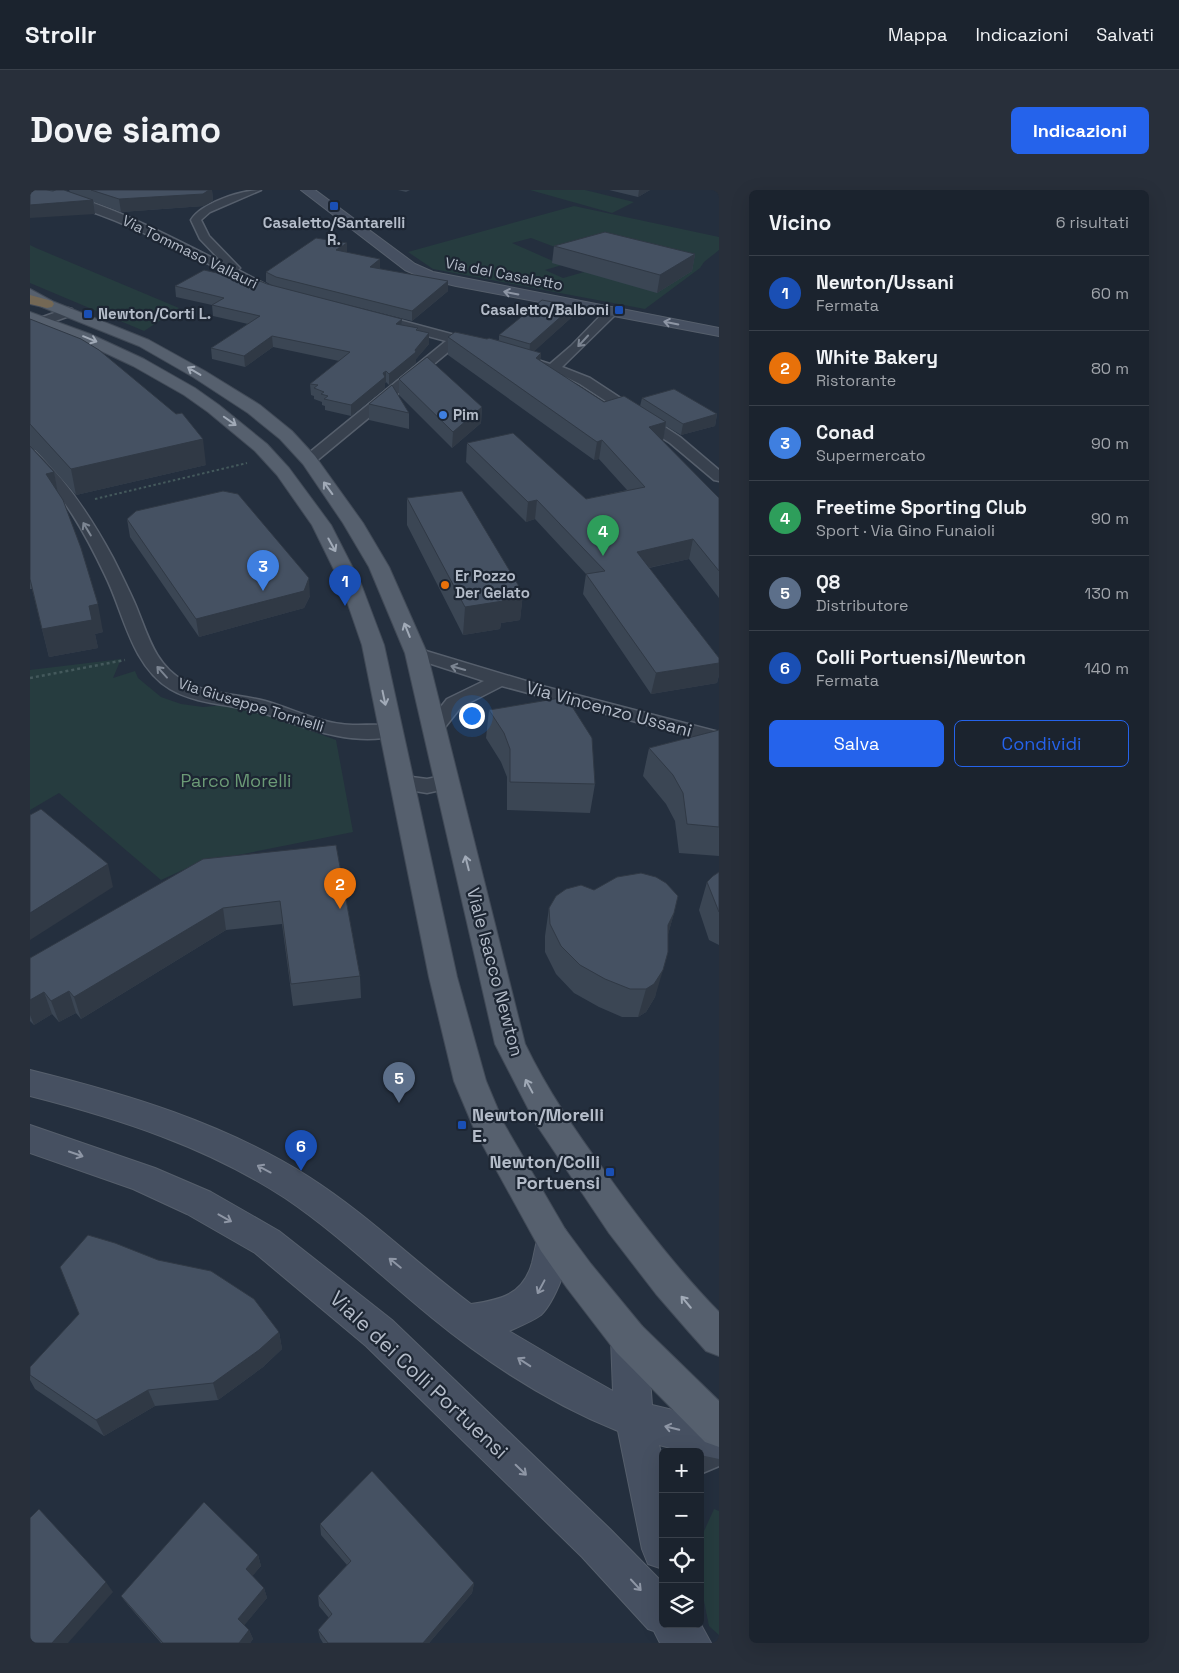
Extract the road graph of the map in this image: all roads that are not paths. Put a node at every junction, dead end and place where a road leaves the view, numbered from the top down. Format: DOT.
graph roads {
  1 [pos="256,190"];
  2 [pos="307,190"];
  3 [pos="30,191"];
  4 [pos="243,278"];
  5 [pos="30,293"];
  6 [pos="289,297"];
  7 [pos="36,311"];
  8 [pos="611,312"];
  9 [pos="357,313"];
  10 [pos="719,332"];
  11 [pos="456,339"];
  12 [pos="494,350"];
  13 [pos="512,356"];
  14 [pos="554,368"];
  15 [pos="30,454"];
  16 [pos="309,460"];
  17 [pos="719,476"];
  18 [pos="416,653"];
  19 [pos="500,680"];
  20 [pos="435,727"];
  21 [pos="391,730"];
  22 [pos="719,738"];
  23 [pos="447,782"];
  24 [pos="404,783"];
  25 [pos="30,1083"];
  26 [pos="30,1139"];
  27 [pos="554,1240"];
  28 [pos="466,1322"];
  29 [pos="719,1338"];
  30 [pos="629,1339"];
  31 [pos="634,1419"];
  32 [pos="719,1428"];
  33 [pos="719,1440"];
  34 [pos="719,1449"];
  35 [pos="704,1456"];
  36 [pos="659,1516"];
  37 [pos="659,1610"];
  38 [pos="676,1628"];
  39 [pos="687,1628"];
  40 [pos="691,1643"];
  1 -- 4 [label="street"];
  8 -- 2 [label="street, Via del Casaletto, one-way"];
  3 -- 4 [label="street, Via Tommaso Vallauri"];
  4 -- 6 [label="street, Via Tommaso Vallauri"];
  5 -- 7 [label="main road"];
  16 -- 7 [label="main road, Viale Isacco Newton, one-way"];
  7 -- 21 [label="main road, one-way"];
  10 -- 8 [label="street, Via del Casaletto, one-way"];
  8 -- 14 [label="street, one-way"];
  9 -- 11 [label="street"];
  11 -- 12 [label="street"];
  11 -- 16 [label="street"];
  13 -- 14 [label="street"];
  14 -- 17 [label="street"];
  21 -- 15 [label="street, Via Giuseppe Tornielli, one-way"];
  18 -- 16 [label="main road, Viale Isacco Newton, one-way"];
  19 -- 18 [label="street, Via Vincenzo Ussani, one-way"];
  18 -- 20 [label="main road, Viale Isacco Newton"];
  19 -- 20 [label="street"];
  19 -- 22 [label="street, Via Vincenzo Ussani"];
  20 -- 23 [label="main road, Viale Isacco Newton"];
  21 -- 24 [label="main road"];
  23 -- 24 [label="street"];
  29 -- 23 [label="main road, Viale Isacco Newton, one-way"];
  24 -- 27 [label="main road"];
  28 -- 25 [label="street, one-way"];
  26 -- 37 [label="street, Viale dei Colli Portuensi, one-way"];
  27 -- 28 [label="street, one-way"];
  27 -- 30 [label="main road"];
  31 -- 28 [label="street, one-way"];
  30 -- 31 [label="street"];
  30 -- 32 [label="main road"];
  33 -- 31 [label="street, one-way"];
  31 -- 36 [label="street"];
  34 -- 35 [label="street"];
  38 -- 40 [label="street"];
  39 -- 40 [label="street"];
}
